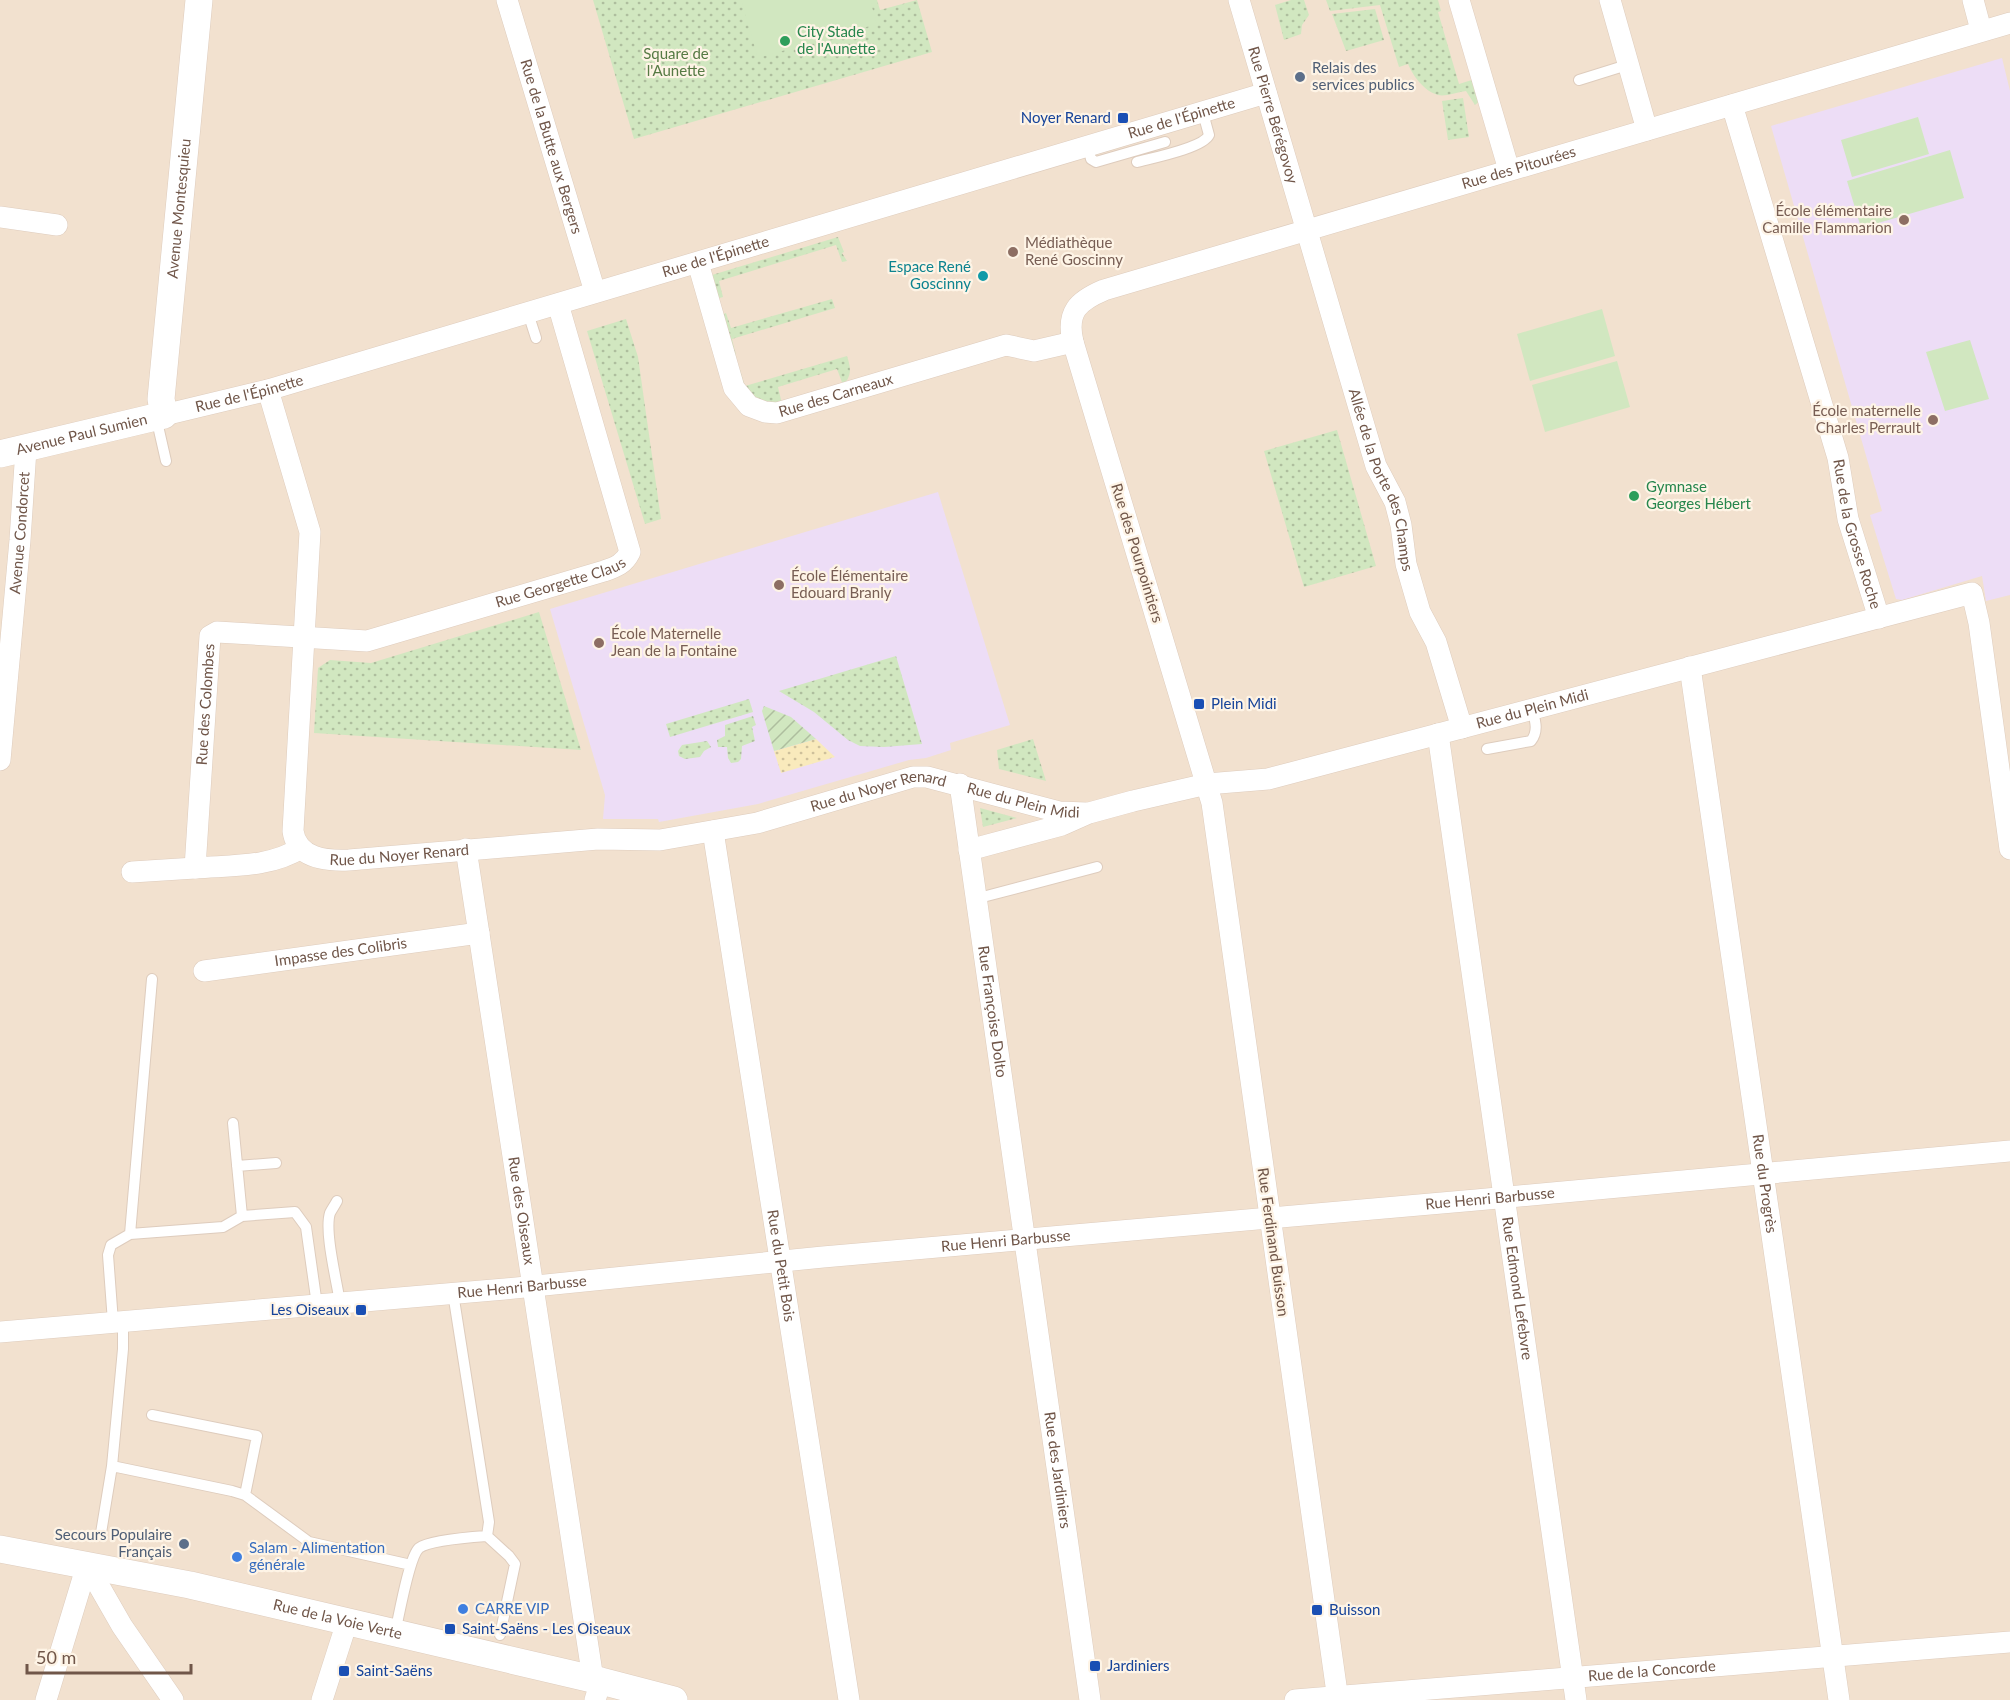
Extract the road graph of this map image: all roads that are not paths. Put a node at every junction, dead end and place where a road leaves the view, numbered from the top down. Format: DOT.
graph roads {
  1 [pos="199,0"];
  2 [pos="507,0"];
  3 [pos="1239,0"];
  4 [pos="1459,0"];
  5 [pos="1610,0"];
  6 [pos="1973,0"];
  7 [pos="2010,23"];
  8 [pos="1981,30"];
  9 [pos="1627,65"];
  10 [pos="1579,80"];
  11 [pos="1266,93"];
  12 [pos="1732,105"];
  13 [pos="1203,113"];
  14 [pos="1647,130"];
  15 [pos="1165,142"];
  16 [pos="1088,147"];
  17 [pos="1137,162"];
  18 [pos="1509,170"];
  19 [pos="0,217"];
  20 [pos="57,225"];
  21 [pos="1305,231"];
  22 [pos="698,263"];
  23 [pos="595,292"];
  24 [pos="558,304"];
  25 [pos="528,313"];
  26 [pos="1071,332"];
  27 [pos="536,338"];
  28 [pos="268,390"];
  29 [pos="160,416"];
  30 [pos="13,452"];
  31 [pos="166,461"];
  32 [pos="1879,618"];
  33 [pos="304,639"];
  34 [pos="1690,667"];
  35 [pos="1533,708"];
  36 [pos="1462,728"];
  37 [pos="1438,734"];
  38 [pos="1487,749"];
  39 [pos="0,760"];
  40 [pos="960,784"];
  41 [pos="1207,784"];
  42 [pos="1089,813"];
  43 [pos="713,831"];
  44 [pos="301,848"];
  45 [pos="466,849"];
  46 [pos="2010,849"];
  47 [pos="969,850"];
  48 [pos="1097,867"];
  49 [pos="195,868"];
  50 [pos="132,872"];
  51 [pos="975,899"];
  52 [pos="479,933"];
  53 [pos="204,971"];
  54 [pos="152,979"];
  55 [pos="233,1123"];
  56 [pos="2010,1151"];
  57 [pos="276,1163"];
  58 [pos="237,1166"];
  59 [pos="1762,1174"];
  60 [pos="1504,1197"];
  61 [pos="337,1201"];
  62 [pos="242,1216"];
  63 [pos="1270,1217"];
  64 [pos="130,1234"];
  65 [pos="1024,1240"];
  66 [pos="781,1261"];
  67 [pos="534,1285"];
  68 [pos="453,1293"];
  69 [pos="340,1303"];
  70 [pos="317,1305"];
  71 [pos="118,1322"];
  72 [pos="0,1332"];
  73 [pos="152,1415"];
  74 [pos="112,1466"];
  75 [pos="245,1495"];
  76 [pos="101,1533"];
  77 [pos="487,1536"];
  78 [pos="0,1549"];
  79 [pos="87,1565"];
  80 [pos="411,1565"];
  81 [pos="347,1622"];
  82 [pos="395,1633"];
  83 [pos="500,1635"];
  84 [pos="2010,1642"];
  85 [pos="1832,1657"];
  86 [pos="1573,1677"];
  87 [pos="596,1686"];
  88 [pos="1337,1698"];
  89 [pos="46,1700"];
  90 [pos="173,1700"];
  91 [pos="322,1700"];
  92 [pos="674,1700"];
  93 [pos="849,1700"];
  94 [pos="1090,1700"];
  95 [pos="1295,1700"];
  96 [pos="1576,1700"];
  97 [pos="1839,1700"];
  1 -- 29 [label="street, Avenue Montesquieu"];
  2 -- 23 [label="street, Rue de la Butte aux Bergers"];
  3 -- 11 [label="street, Rue Pierre Bérégovoy"];
  4 -- 18 [label="street"];
  5 -- 9 [label="street"];
  6 -- 8 [label="street"];
  7 -- 8 [label="street, Rue des Pitourées"];
  8 -- 12 [label="street, Rue des Pitourées"];
  9 -- 10 [label="lane"];
  9 -- 14 [label="street"];
  11 -- 13 [label="street, Rue de l'Épinette"];
  11 -- 21 [label="street, Rue Pierre Bérégovoy"];
  12 -- 14 [label="street, Rue des Pitourées"];
  12 -- 32 [label="street, Rue de la Grosse Roche"];
  13 -- 16 [label="street, Rue de l'Épinette"];
  13 -- 17 [label="lane"];
  14 -- 18 [label="street, Rue des Pitourées"];
  15 -- 16 [label="lane"];
  16 -- 22 [label="street, Rue de l'Épinette"];
  18 -- 21 [label="street, Rue des Pitourées"];
  19 -- 20 [label="street"];
  21 -- 26 [label="street, Rue des Pitourées"];
  21 -- 36 [label="street, Allée de la Porte des Champs"];
  22 -- 23 [label="street, Rue de l'Épinette"];
  22 -- 26 [label="street, Rue des Carneaux"];
  23 -- 24 [label="street, Rue de l'Épinette"];
  24 -- 25 [label="street, Rue de l'Épinette"];
  24 -- 33 [label="street, Rue Georgette Claus"];
  25 -- 27 [label="lane"];
  25 -- 28 [label="street, Rue de l'Épinette"];
  26 -- 41 [label="street, Rue des Pourpointiers"];
  28 -- 29 [label="street, Rue de l'Épinette"];
  28 -- 33 [label="street"];
  29 -- 30 [label="street, Avenue Paul Sumien"];
  29 -- 31 [label="lane"];
  30 -- 39 [label="street, Avenue Condorcet"];
  32 -- 34 [label="street, Rue du Plein Midi"];
  32 -- 46 [label="street, Rue du Plein Midi"];
  33 -- 44 [label="street"];
  33 -- 49 [label="street, Rue des Colombes"];
  34 -- 35 [label="street, Rue du Plein Midi"];
  34 -- 59 [label="street, Rue du Progrès"];
  35 -- 36 [label="street, Rue du Plein Midi"];
  35 -- 38 [label="lane"];
  36 -- 37 [label="street, Rue du Plein Midi"];
  37 -- 41 [label="street, Rue du Plein Midi"];
  37 -- 60 [label="street, Rue Edmond Lefebvre"];
  40 -- 42 [label="street, Rue du Plein Midi"];
  40 -- 43 [label="street, Rue du Noyer Renard"];
  40 -- 47 [label="street, Rue Françoise Dolto"];
  41 -- 42 [label="street, Rue du Plein Midi"];
  41 -- 63 [label="street, Rue Ferdinand Buisson"];
  42 -- 47 [label="street, Rue du Plein Midi"];
  43 -- 45 [label="street, Rue du Noyer Renard"];
  43 -- 66 [label="street, Rue du Petit Bois"];
  44 -- 45 [label="street, Rue du Noyer Renard"];
  44 -- 49 [label="street"];
  45 -- 52 [label="street, Rue des Oiseaux"];
  47 -- 51 [label="street, Rue Françoise Dolto"];
  48 -- 51 [label="lane"];
  49 -- 50 [label="street"];
  51 -- 65 [label="street, Rue Françoise Dolto"];
  52 -- 53 [label="street, Impasse des Colibris"];
  52 -- 67 [label="street, Rue des Oiseaux"];
  54 -- 64 [label="lane"];
  55 -- 58 [label="lane"];
  56 -- 59 [label="street, Rue Henri Barbusse"];
  57 -- 58 [label="lane"];
  58 -- 62 [label="lane"];
  59 -- 60 [label="street, Rue Henri Barbusse"];
  59 -- 85 [label="street, Rue du Progrès"];
  60 -- 63 [label="street, Rue Henri Barbusse"];
  60 -- 86 [label="street, Rue Edmond Lefebvre"];
  61 -- 69 [label="lane"];
  62 -- 64 [label="lane"];
  62 -- 70 [label="lane"];
  63 -- 65 [label="street, Rue Henri Barbusse"];
  63 -- 88 [label="street, Rue Ferdinand Buisson"];
  64 -- 71 [label="lane"];
  65 -- 66 [label="street, Rue Henri Barbusse"];
  65 -- 94 [label="street, Rue des Jardiniers"];
  66 -- 67 [label="street, Rue Henri Barbusse"];
  66 -- 93 [label="street, Rue du Petit Bois"];
  67 -- 68 [label="street, Rue Henri Barbusse"];
  67 -- 87 [label="street, Rue des Oiseaux"];
  68 -- 69 [label="street, Rue Henri Barbusse"];
  68 -- 77 [label="lane"];
  69 -- 70 [label="street, Rue Henri Barbusse"];
  70 -- 71 [label="street, Rue Henri Barbusse"];
  71 -- 72 [label="street, Rue Henri Barbusse"];
  71 -- 74 [label="lane"];
  73 -- 75 [label="lane"];
  74 -- 75 [label="lane"];
  74 -- 76 [label="lane"];
  75 -- 80 [label="lane"];
  77 -- 80 [label="lane"];
  77 -- 83 [label="lane"];
  78 -- 79 [label="street, Rue de la Voie Verte"];
  79 -- 81 [label="street, Rue de la Voie Verte"];
  79 -- 89 [label="street"];
  79 -- 90 [label="street"];
  80 -- 82 [label="lane"];
  81 -- 82 [label="street, Rue de la Voie Verte"];
  81 -- 91 [label="street"];
  82 -- 87 [label="street, Rue de la Voie Verte"];
  84 -- 85 [label="street, Rue de la Concorde"];
  85 -- 86 [label="street, Rue de la Concorde"];
  85 -- 97 [label="street, Rue du Progrès"];
  86 -- 88 [label="street, Rue de la Concorde"];
  86 -- 96 [label="street, Rue Edmond Lefebvre"];
  87 -- 92 [label="street, Rue de la Voie Verte"];
  88 -- 95 [label="street, Rue de la Concorde"];
}
